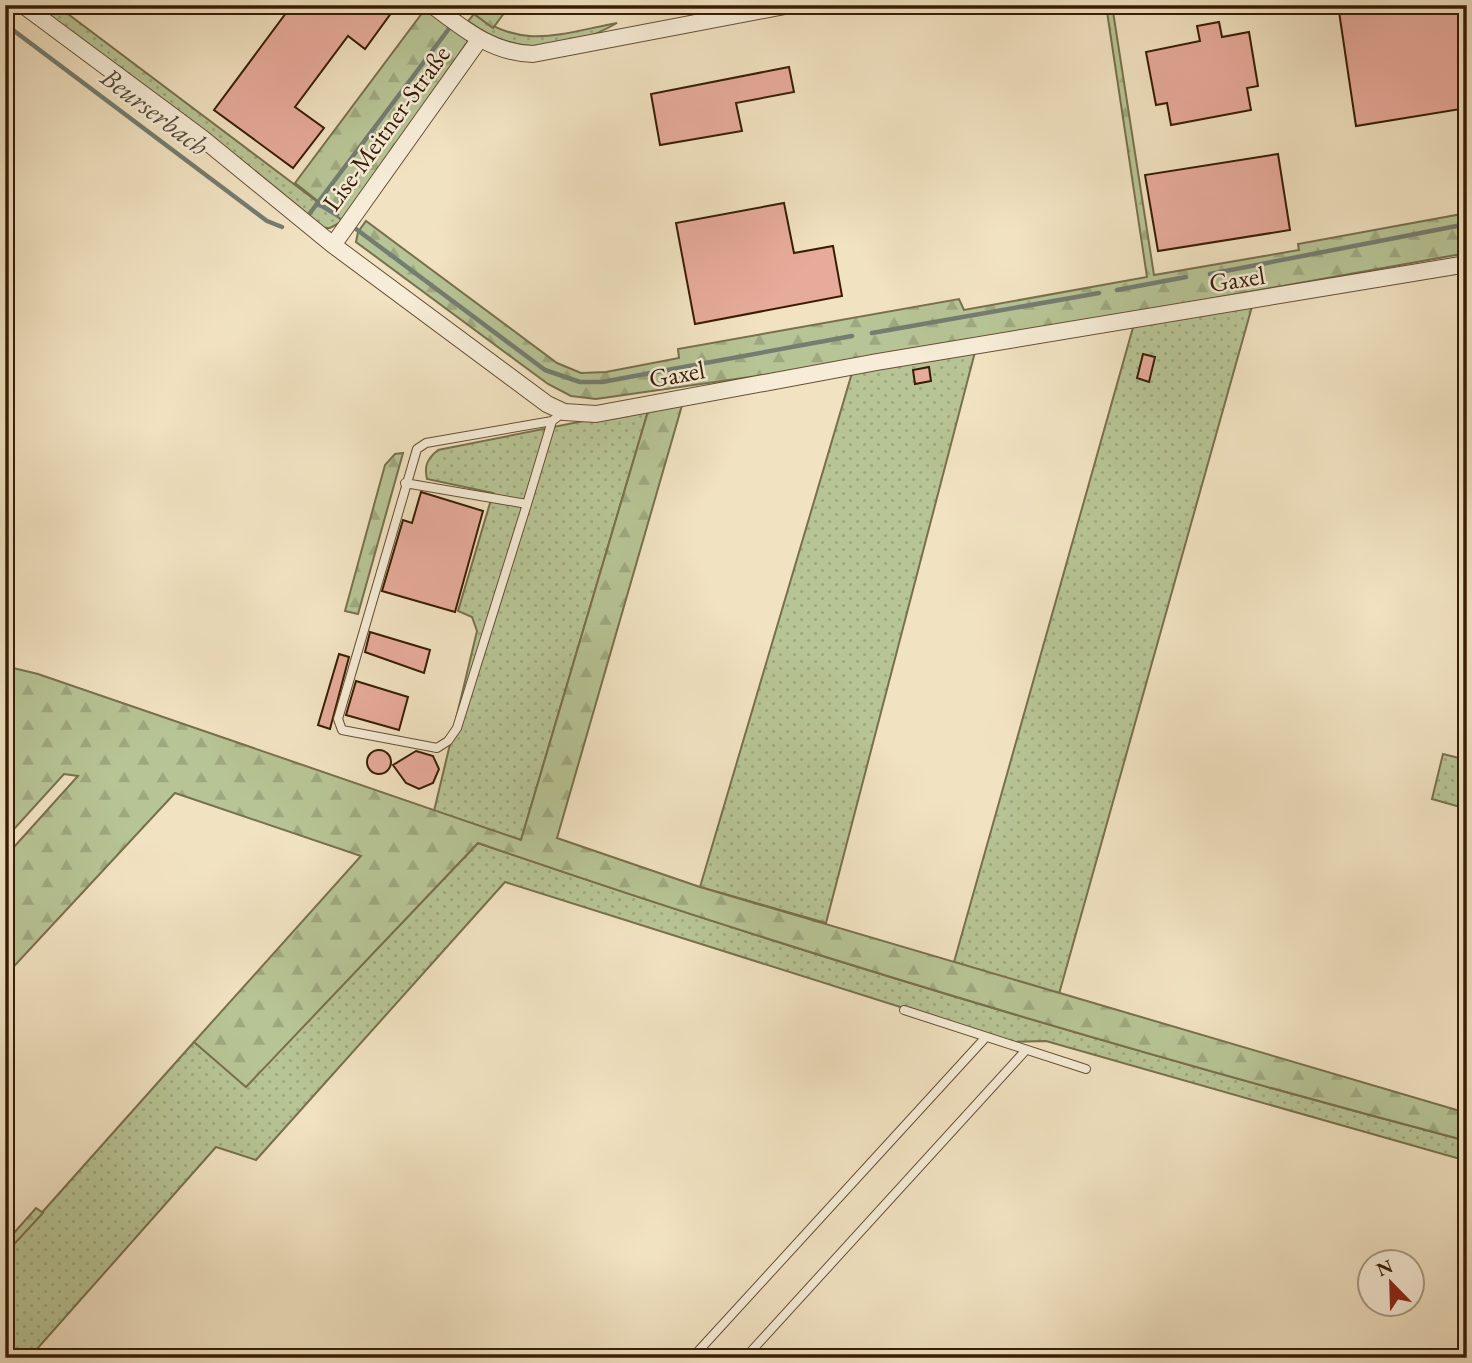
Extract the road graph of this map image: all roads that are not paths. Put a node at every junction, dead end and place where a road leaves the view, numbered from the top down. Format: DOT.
graph roads {
  1 [pos="23,5"];
  2 [pos="432,5"];
  3 [pos="790,5"];
  4 [pos="479,40"];
  5 [pos="332,245"];
  6 [pos="1467,264"];
  7 [pos="558,417"];
  8 [pos="405,483"];
  9 [pos="527,504"];
  10 [pos="904,1010"];
  11 [pos="986,1037"];
  12 [pos="1026,1050"];
  13 [pos="1086,1069"];
  14 [pos="692,1358"];
  15 [pos="745,1358"];
  1 -- 5 [label="street, Gaxel"];
  2 -- 4 [label="street, Lise-Meitner-Straße"];
  3 -- 4 [label="street, Lise-Meitner-Straße"];
  4 -- 5 [label="street, Lise-Meitner-Straße"];
  5 -- 7 [label="street, Gaxel"];
  6 -- 7 [label="street, Gaxel"];
  7 -- 8 [label="lane"];
  7 -- 9 [label="lane"];
  8 -- 9 [label="lane"];
  8 -- 9 [label="lane"];
  10 -- 11 [label="lane"];
  11 -- 12 [label="lane"];
  11 -- 14 [label="lane"];
  12 -- 13 [label="lane"];
  12 -- 15 [label="lane"];
}
